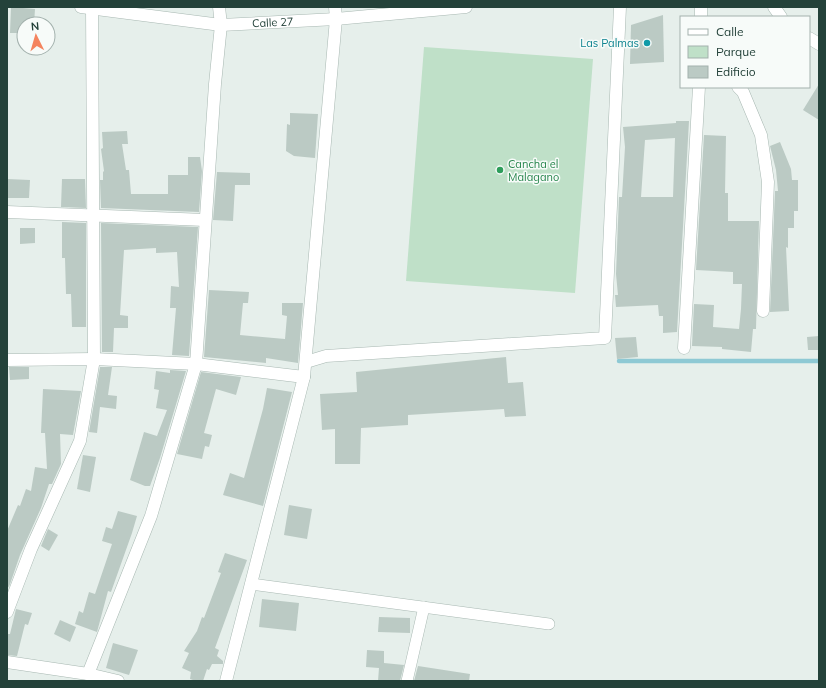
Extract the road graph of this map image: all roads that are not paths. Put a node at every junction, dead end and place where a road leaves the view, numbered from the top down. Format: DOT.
graph roads {
  1 [pos="88,7"];
  2 [pos="219,7"];
  3 [pos="466,7"];
  4 [pos="620,7"];
  5 [pos="774,7"];
  6 [pos="335,13"];
  7 [pos="780,16"];
  8 [pos="220,25"];
  9 [pos="810,39"];
  10 [pos="819,44"];
  11 [pos="699,88"];
  12 [pos="739,88"];
  13 [pos="7,212"];
  14 [pos="94,214"];
  15 [pos="205,220"];
  16 [pos="763,311"];
  17 [pos="684,348"];
  18 [pos="94,359"];
  19 [pos="7,360"];
  20 [pos="306,362"];
  21 [pos="196,364"];
  22 [pos="304,377"];
  23 [pos="251,584"];
  24 [pos="424,607"];
  25 [pos="7,612"];
  26 [pos="549,624"];
  27 [pos="7,662"];
  28 [pos="88,674"];
  29 [pos="118,681"];
  30 [pos="226,681"];
  31 [pos="406,681"];
  1 -- 8 [label="street, Calle 27"];
  1 -- 14 [label="street"];
  2 -- 8 [label="street"];
  3 -- 6 [label="street, Calle 27"];
  4 -- 20 [label="street"];
  5 -- 7 [label="street"];
  6 -- 8 [label="street, Calle 27"];
  6 -- 20 [label="street"];
  8 -- 15 [label="street"];
  9 -- 10 [label="street"];
  11 -- 17 [label="street"];
  12 -- 16 [label="street"];
  13 -- 14 [label="street"];
  14 -- 15 [label="street"];
  14 -- 18 [label="street"];
  15 -- 21 [label="street"];
  18 -- 19 [label="street"];
  18 -- 21 [label="street"];
  18 -- 25 [label="street"];
  20 -- 22 [label="street"];
  21 -- 22 [label="street"];
  21 -- 28 [label="street"];
  22 -- 23 [label="street"];
  23 -- 24 [label="street"];
  23 -- 30 [label="street"];
  24 -- 26 [label="street"];
  24 -- 31 [label="street"];
  27 -- 28 [label="street"];
  28 -- 29 [label="street"];
}
